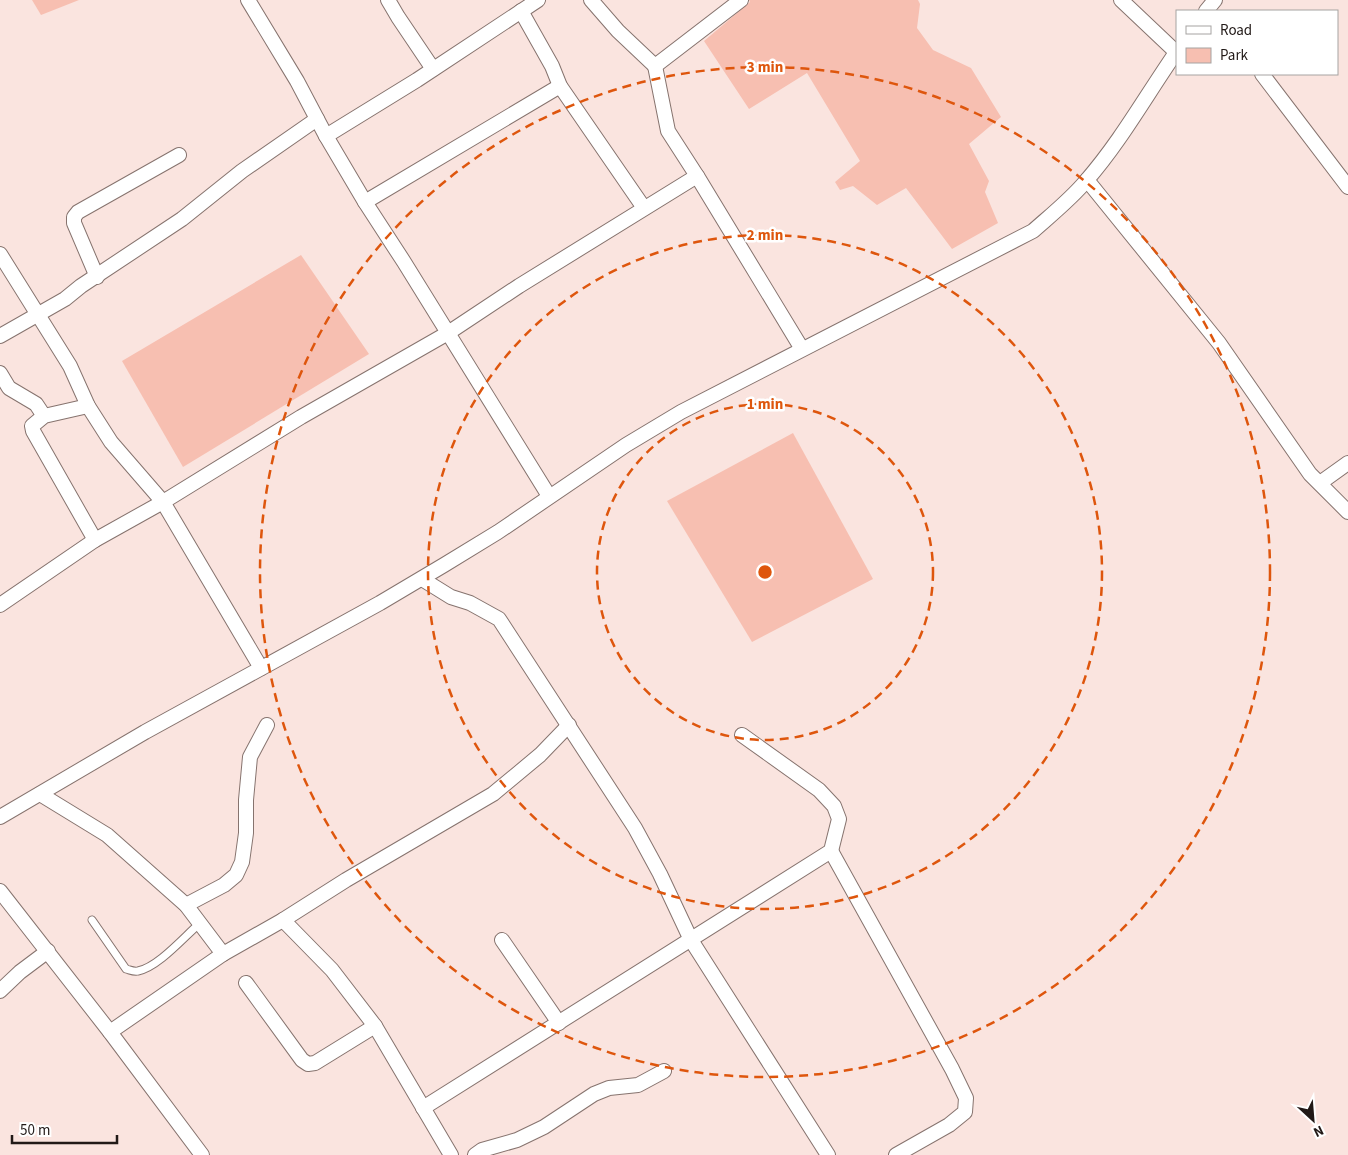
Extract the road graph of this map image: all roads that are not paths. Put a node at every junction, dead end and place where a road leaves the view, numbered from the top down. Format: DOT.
graph roads {
  1 [pos="248,0"];
  2 [pos="388,0"];
  3 [pos="538,0"];
  4 [pos="591,0"];
  5 [pos="741,0"];
  6 [pos="1121,0"];
  7 [pos="1215,0"];
  8 [pos="1207,10"];
  9 [pos="521,11"];
  10 [pos="1176,52"];
  11 [pos="655,66"];
  12 [pos="433,69"];
  13 [pos="1263,75"];
  14 [pos="560,86"];
  15 [pos="317,119"];
  16 [pos="326,136"];
  17 [pos="179,154"];
  18 [pos="697,176"];
  19 [pos="1087,180"];
  20 [pos="1348,187"];
  21 [pos="365,202"];
  22 [pos="644,208"];
  23 [pos="0,254"];
  24 [pos="97,277"];
  25 [pos="38,316"];
  26 [pos="448,333"];
  27 [pos="0,336"];
  28 [pos="802,349"];
  29 [pos="0,373"];
  30 [pos="88,406"];
  31 [pos="44,416"];
  32 [pos="1348,463"];
  33 [pos="1320,483"];
  34 [pos="549,496"];
  35 [pos="163,502"];
  36 [pos="1348,512"];
  37 [pos="95,540"];
  38 [pos="422,579"];
  39 [pos="0,605"];
  40 [pos="261,668"];
  41 [pos="266,724"];
  42 [pos="569,725"];
  43 [pos="742,735"];
  44 [pos="40,794"];
  45 [pos="0,817"];
  46 [pos="830,851"];
  47 [pos="0,890"];
  48 [pos="186,905"];
  49 [pos="92,920"];
  50 [pos="283,920"];
  51 [pos="198,924"];
  52 [pos="502,940"];
  53 [pos="691,940"];
  54 [pos="48,951"];
  55 [pos="223,954"];
  56 [pos="246,983"];
  57 [pos="0,991"];
  58 [pos="559,1023"];
  59 [pos="375,1026"];
  60 [pos="110,1032"];
  61 [pos="664,1072"];
  62 [pos="423,1108"];
  63 [pos="202,1155"];
  64 [pos="451,1155"];
  65 [pos="475,1155"];
  66 [pos="828,1155"];
  67 [pos="896,1155"];
  1 -- 15 [label="street"];
  2 -- 12 [label="street"];
  3 -- 9 [label="street"];
  4 -- 11 [label="street"];
  5 -- 11 [label="street"];
  6 -- 10 [label="street"];
  7 -- 8 [label="street"];
  9 -- 12 [label="street"];
  9 -- 14 [label="street"];
  10 -- 19 [label="street"];
  11 -- 18 [label="street"];
  12 -- 16 [label="street"];
  13 -- 20 [label="street"];
  14 -- 21 [label="street"];
  14 -- 22 [label="street"];
  15 -- 16 [label="street"];
  15 -- 24 [label="street"];
  16 -- 21 [label="street"];
  17 -- 24 [label="street"];
  18 -- 22 [label="street"];
  18 -- 28 [label="street"];
  19 -- 28 [label="street"];
  19 -- 33 [label="street"];
  21 -- 26 [label="street"];
  22 -- 26 [label="street"];
  23 -- 25 [label="street"];
  24 -- 25 [label="street"];
  25 -- 27 [label="street"];
  25 -- 30 [label="street"];
  26 -- 34 [label="street"];
  26 -- 35 [label="street"];
  28 -- 34 [label="street"];
  29 -- 31 [label="street"];
  30 -- 31 [label="street"];
  30 -- 35 [label="street"];
  31 -- 37 [label="street"];
  32 -- 33 [label="street"];
  33 -- 36 [label="street"];
  34 -- 38 [label="street"];
  35 -- 37 [label="street"];
  35 -- 40 [label="street"];
  37 -- 39 [label="street"];
  38 -- 40 [label="street"];
  38 -- 42 [label="street"];
  40 -- 44 [label="street"];
  41 -- 48 [label="street"];
  42 -- 50 [label="street"];
  42 -- 53 [label="street"];
  43 -- 46 [label="street"];
  44 -- 45 [label="street"];
  44 -- 48 [label="street"];
  46 -- 53 [label="street"];
  46 -- 67 [label="street"];
  47 -- 54 [label="street"];
  48 -- 51 [label="street"];
  49 -- 51 [label="lane"];
  50 -- 55 [label="street"];
  50 -- 59 [label="street"];
  51 -- 55 [label="street"];
  52 -- 58 [label="street"];
  53 -- 58 [label="street"];
  53 -- 66 [label="street"];
  54 -- 57 [label="street"];
  54 -- 60 [label="street"];
  55 -- 60 [label="street"];
  56 -- 59 [label="street"];
  58 -- 62 [label="street"];
  59 -- 62 [label="street"];
  60 -- 63 [label="street"];
  61 -- 65 [label="street"];
  62 -- 64 [label="street"];
}
